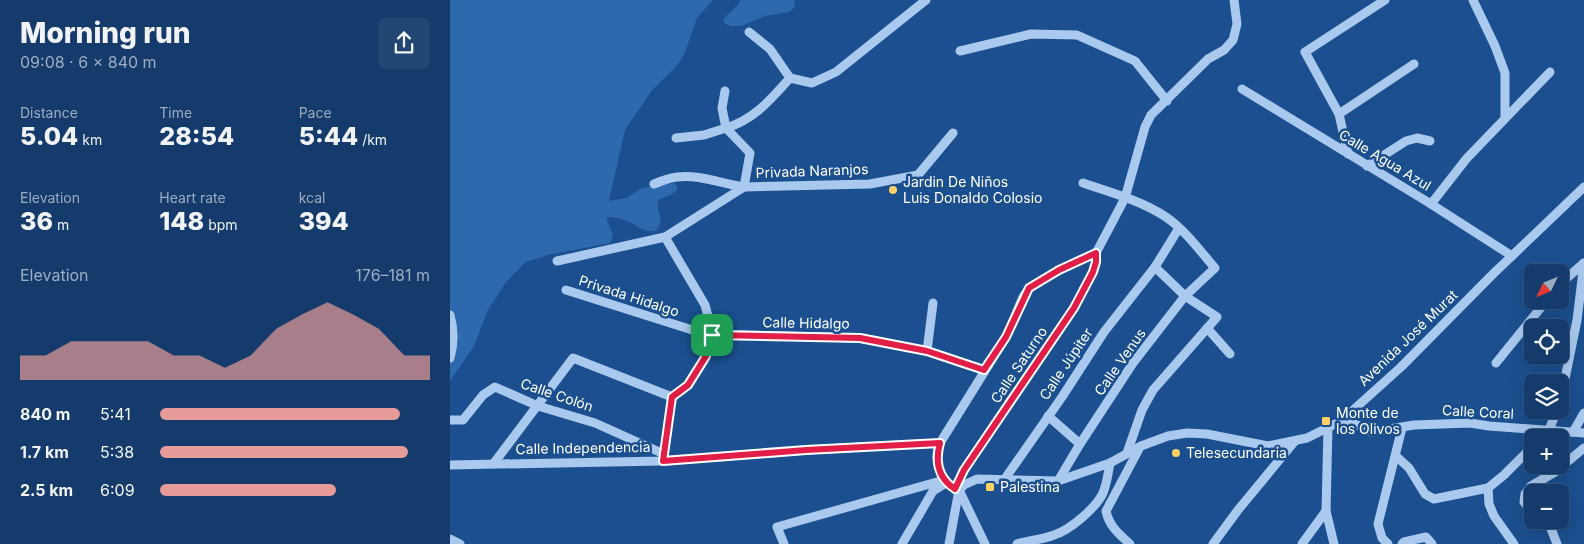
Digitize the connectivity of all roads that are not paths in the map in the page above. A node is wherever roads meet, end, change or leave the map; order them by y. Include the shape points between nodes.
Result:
1 (926, 0) edge
2 (1234, 0) edge
3 (1385, 0) edge
4 (1474, 0) edge
5 (749, 32) dead end
6 (960, 51) dead end
7 (1414, 64) dead end
8 (1550, 72) dead end
9 (790, 78) junction
10 (1242, 89) dead end
11 (725, 91) dead end
12 (1166, 100) junction
13 (1339, 114) junction
14 (1505, 117) junction
15 (726, 128) junction
16 (952, 133) dead end
17 (676, 138) dead end
18 (1430, 141) dead end
19 (1348, 154) junction
20 (1367, 166) junction
21 (1083, 183) dead end
22 (654, 184) dead end
23 (744, 187) junction
24 (1584, 187) edge
25 (1126, 198) junction
26 (1431, 204) junction
27 (1179, 228) junction
28 (665, 237) junction
29 (1096, 253) junction
30 (1512, 256) junction
31 (557, 261) dead end
32 (1584, 263) edge
33 (1155, 267) junction
34 (1569, 276) edge
35 (566, 290) dead end
36 (1185, 296) junction
37 (933, 303) dead end
38 (1540, 309) edge
39 (450, 315) edge
40 (1207, 328) junction
41 (712, 335) junction
42 (927, 351) junction
43 (1230, 354) dead end
44 (450, 358) edge
45 (1496, 363) dead end
46 (984, 370) junction
47 (1566, 374) edge
48 (672, 397) junction
49 (538, 406) junction
50 (1584, 413) edge
51 (1048, 416) junction
52 (1344, 418) junction
53 (450, 420) edge
54 (1328, 428) junction
55 (1402, 428) junction
56 (1534, 429) edge
57 (1569, 432) edge
58 (1573, 432) junction
59 (1584, 433) edge
60 (1295, 441) junction
61 (940, 443) junction
62 (1080, 444) junction
63 (1141, 446) junction
64 (1584, 448) edge
65 (1127, 454) junction
66 (1524, 455) edge
67 (1396, 456) junction
68 (664, 458) junction
69 (494, 463) junction
70 (1110, 463) junction
71 (450, 465) edge
72 (1004, 480) junction
73 (1058, 481) junction
74 (945, 482) junction
75 (1534, 484) edge
76 (1488, 488) junction
77 (957, 489) junction
78 (1326, 510) junction
79 (1551, 529) edge
80 (450, 539) edge
81 (1036, 541) edge
82 (460, 544) edge
83 (784, 544) edge
84 (902, 544) edge
85 (949, 544) edge
86 (985, 544) edge
87 (1017, 544) edge
88 (1130, 544) edge
89 (1213, 544) edge
90 (1302, 544) edge
91 (1334, 544) edge
92 (1388, 544) edge
93 (1402, 544) edge
94 (1432, 544) edge
95 (1514, 544) edge
96 (1557, 544) edge

1 - 9 street via 836,72 812,83
2 - 12 street via 1237,24 1233,40 1224,50 1208,59
3 - 13 street via 1305,52
4 - 14 street via 1505,73
5 - 9 street via 770,50
6 - 12 street via 1031,34 1078,35 1135,61
7 - 13 street
8 - 14 street
9 - 15 street via 761,110
10 - 19 street, Calle Agua Azul
11 - 15 street via 722,108
12 - 25 street via 1151,115 1145,127
13 - 19 street
14 - 26 street
15 - 17 street via 704,135
15 - 23 street via 750,153
16 - 23 street, Privada Naranjos via 918,175 870,184
18 - 20 street via 1417,138 1406,141
19 - 20 street, Calle Agua Azul
20 - 26 street, Calle Agua Azul
21 - 25 street
22 - 23 street, Privada Naranjos via 678,177 703,178
23 - 28 street
24 - 30 street, Avenida José Murat
25 - 27 street via 1166,217
25 - 29 street
26 - 30 street, Calle Agua Azul
27 - 33 street, Calle Júpiter
27 - 36 street, Calle Venus via 1215,268
28 - 31 street
28 - 41 street via 705,305
29 - 46 street via 1029,288 1006,337
29 - 77 street, Calle Saturno via 1093,272 1074,308 964,470
30 - 52 street, Avenida José Murat via 1401,367
32 - 34 street
32 - 47 street
33 - 36 street
33 - 51 street, Calle Júpiter via 1104,332
35 - 41 street, Privada Hidalgo
36 - 40 street via 1217,317
36 - 62 street, Calle Venus via 1134,363
37 - 42 street
38 - 45 street
39 - 44 street via 453,346
40 - 43 street
40 - 65 street via 1153,390 1142,410
41 - 42 street, Calle Hidalgo via 860,338
41 - 48 street via 706,356 688,385
42 - 46 street, Calle Hidalgo
46 - 61 street
48 - 49 street via 573,358
48 - 68 street
49 - 53 street, Calle Colón via 495,387 483,395 463,420
49 - 68 street, Calle Colón via 595,423
49 - 69 street
50 - 58 street
51 - 62 street
51 - 72 street, Calle Júpiter
52 - 54 street, Avenida José Murat
52 - 55 street, Calle Coral via 1372,432
54 - 60 street, Avenida José Murat
54 - 78 street
55 - 56 street, Calle Coral via 1470,423
55 - 67 street
57 - 58 street, Calle Coral
58 - 59 street, Calle Coral
60 - 63 street, Avenida José Murat via 1268,446 1186,433
60 - 89 street
61 - 68 street, Calle Independencia
61 - 74 street via 936,456
62 - 73 street, Calle Venus
63 - 65 street, Avenida José Murat
63 - 88 street via 1106,511 1108,521
64 - 75 street
65 - 70 street, Avenida José Murat
66 - 76 street
67 - 76 street via 1409,468 1425,494 1434,498
67 - 92 street via 1378,524 1382,538
68 - 69 street, Calle Independencia
69 - 71 street, Calle Independencia
70 - 73 street, Avenida José Murat
70 - 81 street via 1102,495 1087,512 1070,528
72 - 73 street, Avenida José Murat
72 - 77 street, Avenida José Murat via 977,479
74 - 77 street
74 - 83 street via 777,527
74 - 84 street via 933,491
76 - 95 street via 1489,504
77 - 85 street
77 - 86 street
78 - 90 street
78 - 91 street
79 - 96 street
80 - 82 street
81 - 87 street
93 - 94 street via 1426,537

